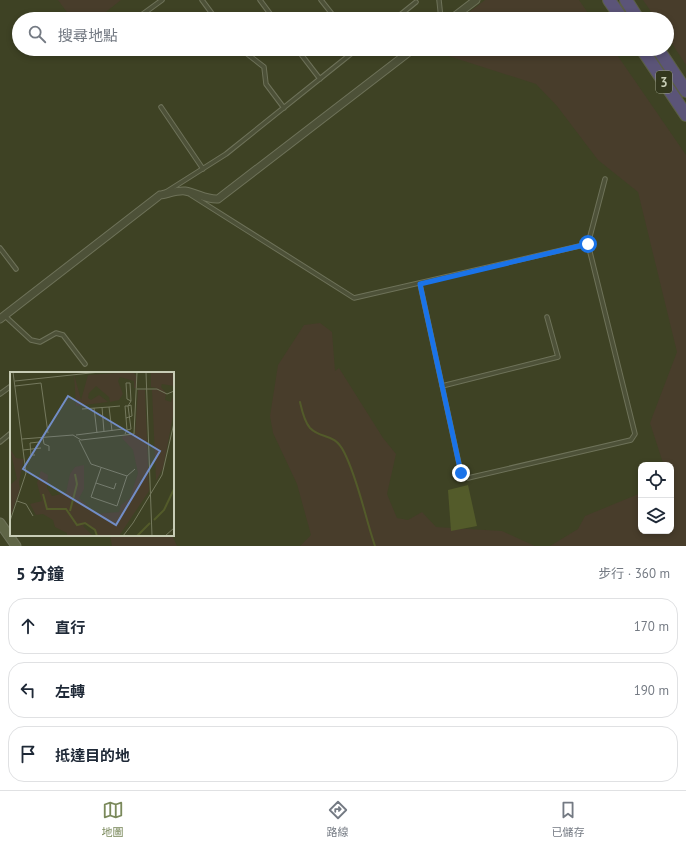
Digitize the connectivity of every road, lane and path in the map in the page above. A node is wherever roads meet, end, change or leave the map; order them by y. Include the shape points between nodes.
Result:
1 (162, 0) edge
2 (202, 0) edge
3 (260, 0) edge
4 (321, 0) edge
5 (440, 0) edge
6 (476, 0) edge
7 (609, 0) edge
8 (626, 0) edge
9 (416, 2) dead end
10 (146, 12) edge
11 (211, 12) edge
12 (269, 12) edge
13 (330, 12) edge
14 (404, 12) edge
15 (441, 12) edge
16 (460, 12) edge
17 (617, 12) edge
18 (634, 12) edge
19 (249, 56) edge
20 (302, 56) edge
21 (348, 56) edge
22 (404, 56) edge
23 (647, 56) edge
24 (663, 56) edge
25 (320, 79) junction
26 (686, 91) edge
27 (161, 107) dead end
28 (284, 108) junction
29 (686, 115) edge
30 (203, 168) junction
31 (605, 179) dead end
32 (183, 190) junction
33 (160, 195) junction
34 (588, 244) junction
35 (0, 248) edge
36 (16, 269) dead end
37 (420, 284) junction
38 (3, 317) edge
39 (547, 317) dead end
40 (85, 364) dead end
41 (442, 386) junction
42 (10, 387) edge
43 (0, 394) edge
44 (10, 434) edge
45 (0, 442) edge
46 (0, 523) edge
47 (16, 546) edge

1 - 10 lane
2 - 11 lane
3 - 12 lane
4 - 13 lane
5 - 15 lane
6 - 16 street
7 - 17 highway
8 - 18 highway
9 - 14 lane
19 - 28 lane via 264,68 266,84
20 - 25 lane
21 - 25 lane
22 - 32 street via 218,199 211,200
23 - 29 highway, 3
24 - 26 highway, 3
25 - 28 lane
27 - 30 lane
28 - 30 lane via 226,154
30 - 33 lane
31 - 34 lane
32 - 33 street
32 - 37 lane via 354,298
33 - 38 street
34 - 37 lane
34 - 41 lane via 635,434 631,440 468,478 461,473
35 - 36 lane
37 - 41 lane
38 - 40 lane via 31,340 40,342 56,333 63,336
39 - 41 lane via 558,357
42 - 43 lane
44 - 45 lane
46 - 47 street

